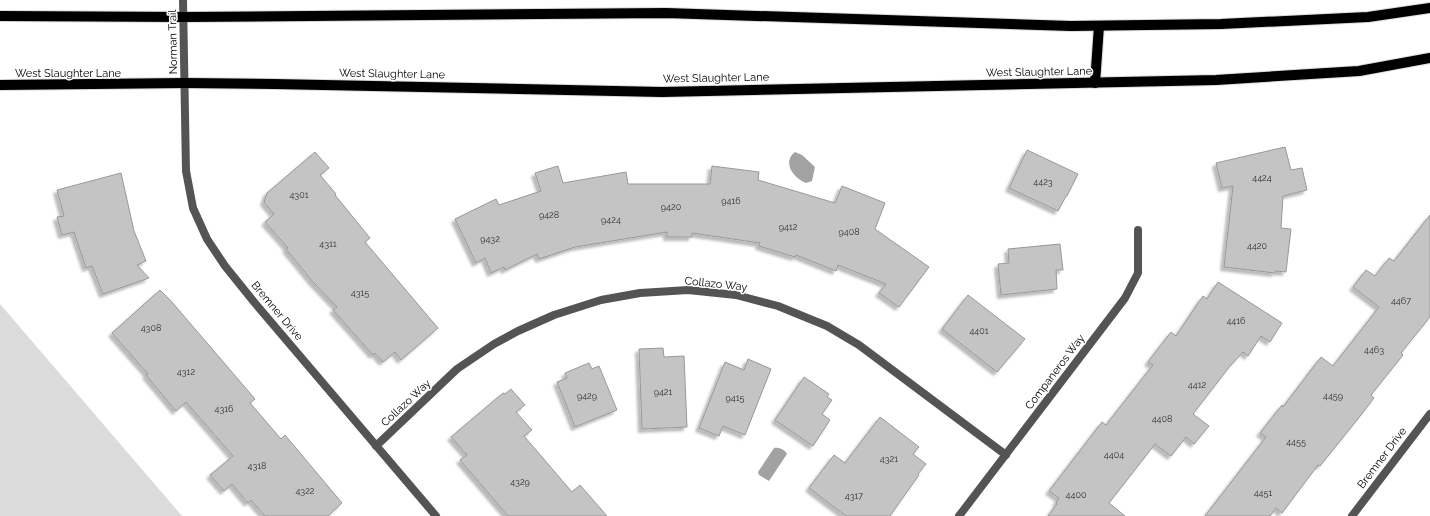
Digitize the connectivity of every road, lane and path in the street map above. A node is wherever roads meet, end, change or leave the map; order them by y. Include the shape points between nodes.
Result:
1 (183, 0) edge
2 (1430, 8) edge
3 (0, 16) edge
4 (184, 17) junction
5 (1099, 26) junction
6 (1430, 58) edge
7 (184, 83) junction
8 (1096, 83) junction
9 (0, 85) edge
10 (1138, 230) dead end
11 (1430, 414) edge
12 (376, 446) junction
13 (1006, 455) junction
14 (436, 516) edge
15 (959, 516) edge
16 (1352, 516) edge

1 - 4 street, Norman Trail
2 - 5 main road via 1368,17 1221,24
3 - 4 main road
4 - 5 main road via 666,12
4 - 7 street, Norman Trail
5 - 8 main road
6 - 8 main road, West Slaughter Lane via 1359,71 1216,80
7 - 8 main road, West Slaughter Lane via 662,92
7 - 9 main road, West Slaughter Lane
7 - 12 street, Bremner Drive via 186,171 193,208 207,239 250,296
10 - 13 street, Companeros Way via 1138,273 1125,298
11 - 16 street, Bremner Drive
12 - 13 street, Collazo Way via 457,370 518,331 554,315 601,300 640,293 688,290 736,295 778,306 827,326 859,345
12 - 14 street, Bremner Drive
13 - 15 street, Companeros Way

